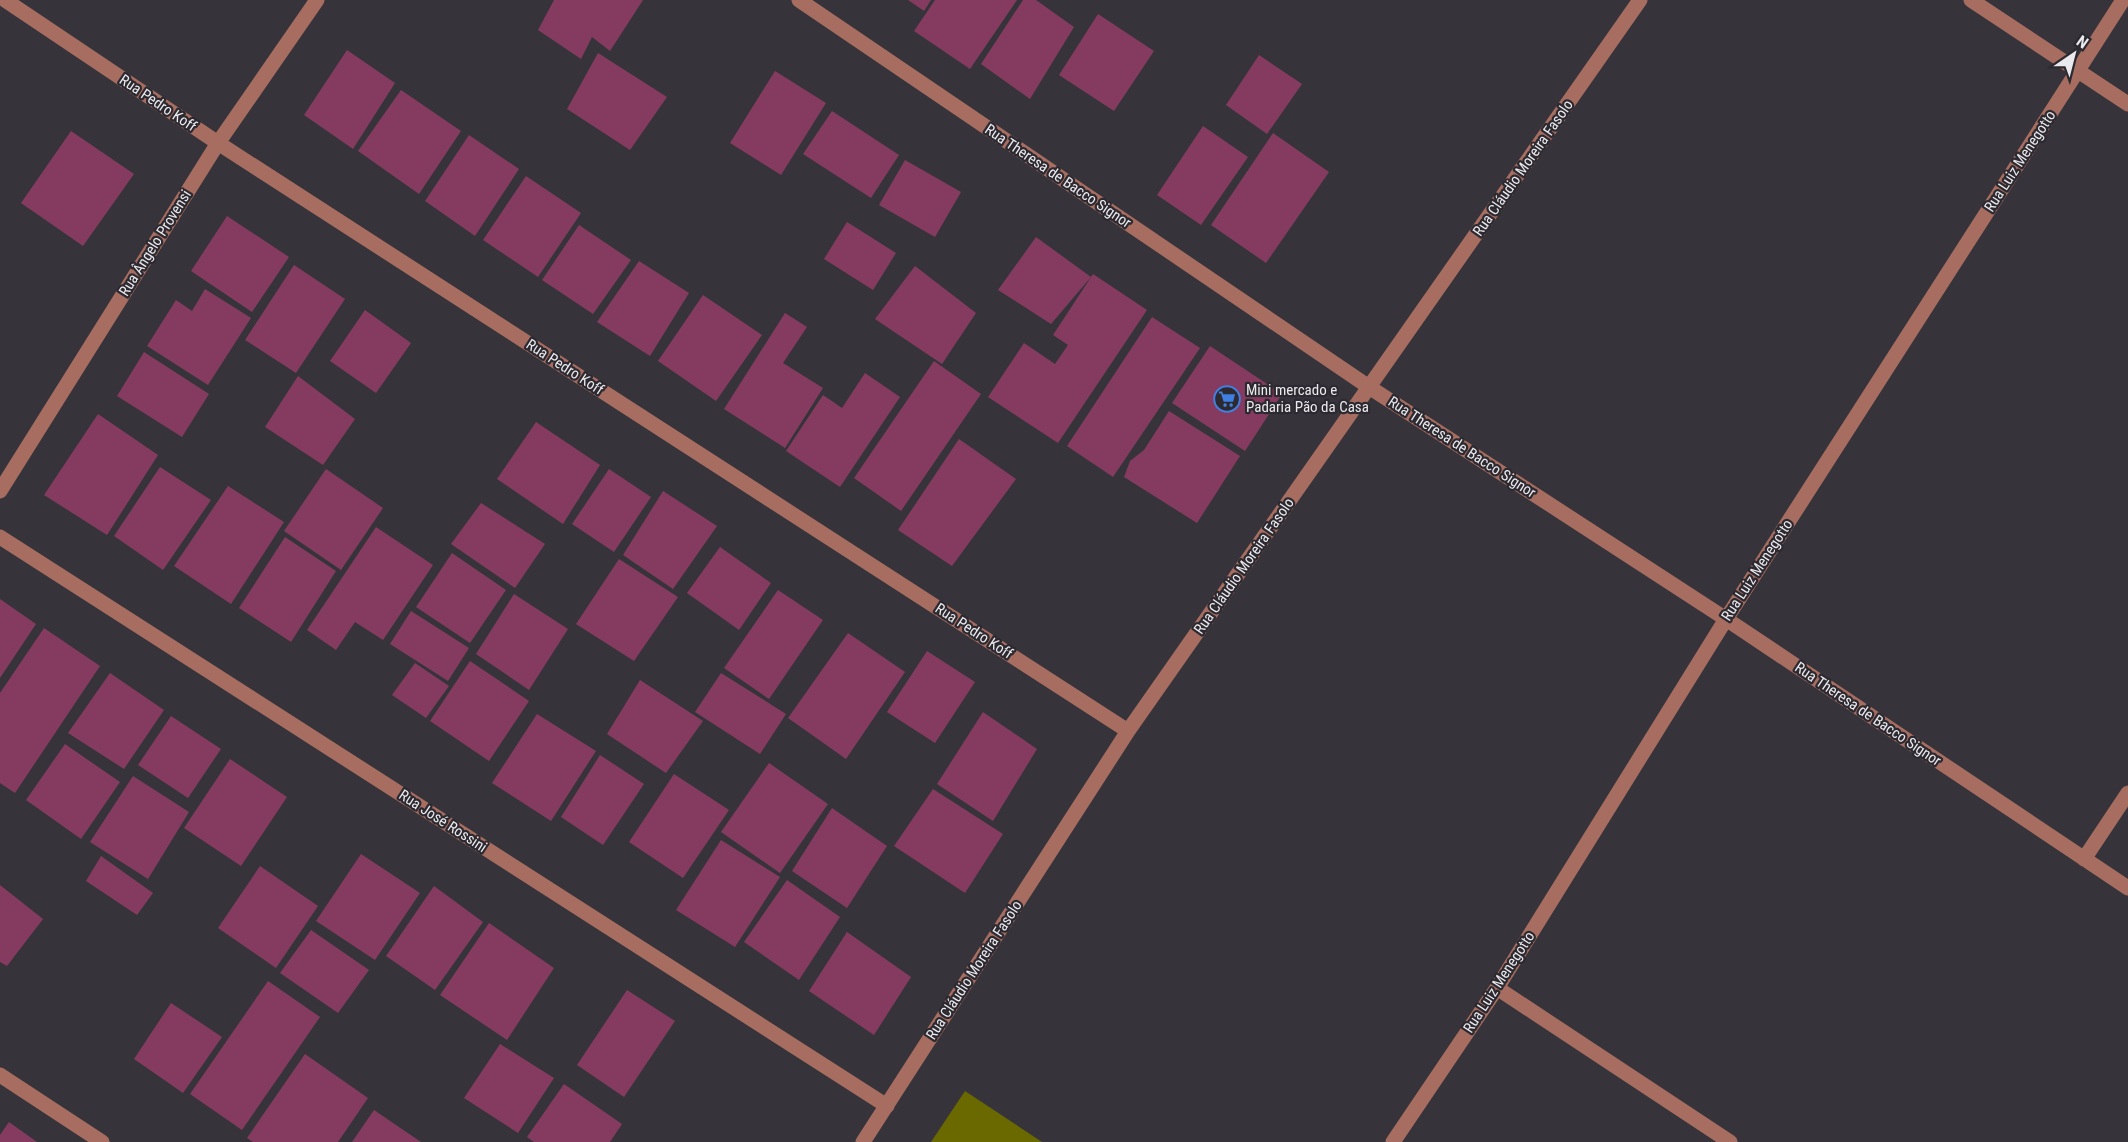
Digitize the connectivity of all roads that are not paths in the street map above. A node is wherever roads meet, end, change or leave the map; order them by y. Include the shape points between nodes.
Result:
1 (5, 0) edge
2 (317, 0) edge
3 (799, 0) edge
4 (1640, 0) edge
5 (1971, 0) edge
6 (2123, 0) edge
7 (2078, 71) junction
8 (2128, 104) edge
9 (218, 143) junction
10 (1369, 387) junction
11 (0, 491) edge
12 (0, 537) edge
13 (1726, 619) junction
14 (1128, 731) junction
15 (2128, 793) edge
16 (2084, 859) junction
17 (2128, 888) edge
18 (1497, 988) junction
19 (0, 1075) edge
20 (887, 1106) junction
21 (102, 1142) edge
22 (863, 1142) edge
23 (1393, 1142) edge
24 (1730, 1142) edge

1 - 9 street, Rua Pedro Koff
2 - 9 street, Rua Ângelo Provensi
3 - 10 street, Rua Theresa de Bacco Signor
4 - 10 street, Rua Cláudio Moreira Fasolo
5 - 7 street
6 - 7 street, Rua Luiz Menegotto
7 - 8 street
7 - 13 street, Rua Luiz Menegotto
9 - 11 street, Rua Ângelo Provensi
9 - 14 street, Rua Pedro Koff
10 - 13 street, Rua Theresa de Bacco Signor
10 - 14 street, Rua Cláudio Moreira Fasolo
12 - 20 street, Rua José Rossini
13 - 16 street, Rua Theresa de Bacco Signor
13 - 18 street, Rua Luiz Menegotto
14 - 20 street, Rua Cláudio Moreira Fasolo
15 - 16 street
16 - 17 street, Rua Theresa de Bacco Signor
18 - 23 street, Rua Luiz Menegotto
18 - 24 street
19 - 21 street
20 - 22 street, Rua Cláudio Moreira Fasolo

